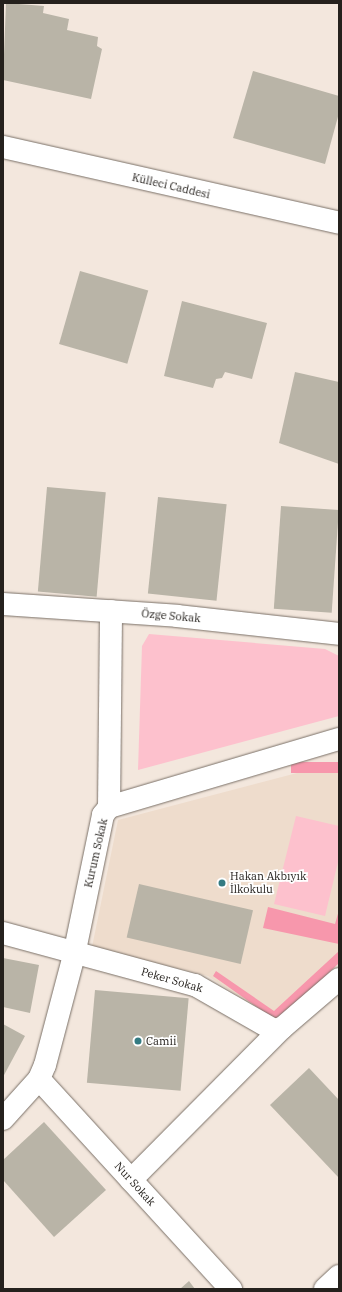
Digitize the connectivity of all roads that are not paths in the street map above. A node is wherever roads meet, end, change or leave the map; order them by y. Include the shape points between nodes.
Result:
1 (3, 147) edge
2 (339, 223) edge
3 (3, 604) edge
4 (112, 611) junction
5 (339, 634) edge
6 (339, 739) edge
7 (109, 807) junction
8 (3, 933) edge
9 (74, 955) junction
10 (339, 979) edge
11 (282, 1028) junction
12 (39, 1079) junction
13 (3, 1119) edge
14 (131, 1180) junction
15 (339, 1276) edge
16 (231, 1289) edge
17 (325, 1289) edge

1 - 2 street, Külleci Caddesi
3 - 4 street, Özge Sokak
4 - 5 street, Özge Sokak
4 - 7 street
6 - 7 street, Kurum Sokak
7 - 9 street, Kurum Sokak via 103,815
8 - 9 street, Peker Sokak
9 - 11 street, Peker Sokak via 195,985 268,1029
9 - 12 street, Kurum Sokak
10 - 11 street
11 - 14 street
12 - 13 street, Kurum Sokak
12 - 14 street, Nur Sokak
14 - 16 street, Nur Sokak
15 - 17 street

